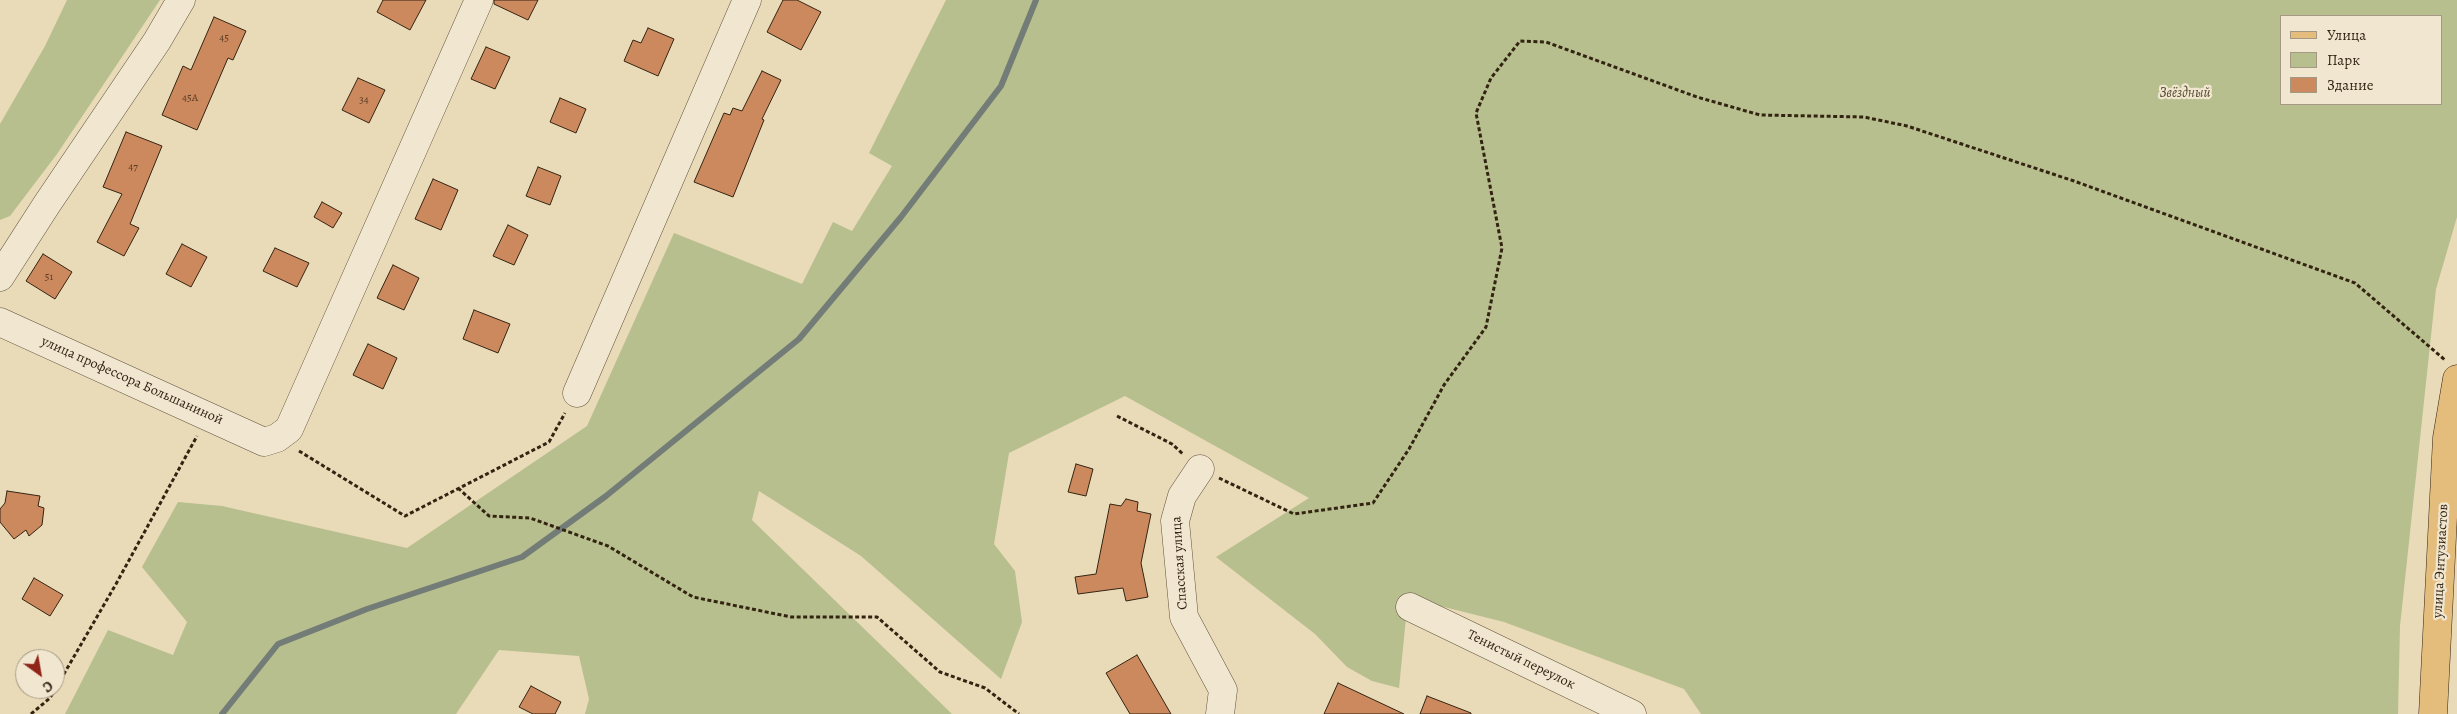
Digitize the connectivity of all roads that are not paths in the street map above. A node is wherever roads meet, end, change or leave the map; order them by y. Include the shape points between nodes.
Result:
1 (182, 0) edge
2 (479, 0) edge
3 (747, 0) edge
4 (0, 277) edge
5 (0, 322) edge
6 (2453, 371) edge
7 (577, 393) road end
8 (1200, 469) road end
9 (1410, 607) dead end
10 (1220, 714) edge
11 (1632, 714) edge
12 (2433, 714) edge

1 - 4 street
2 - 5 street, улица профессора Большаниной via 289,429 271,440 208,416
3 - 7 street
6 - 12 main road, улица Энтузиастов
8 - 10 street, Спасская улица via 1182,496 1175,521 1184,616 1223,690
9 - 11 street, Тенистый переулок

